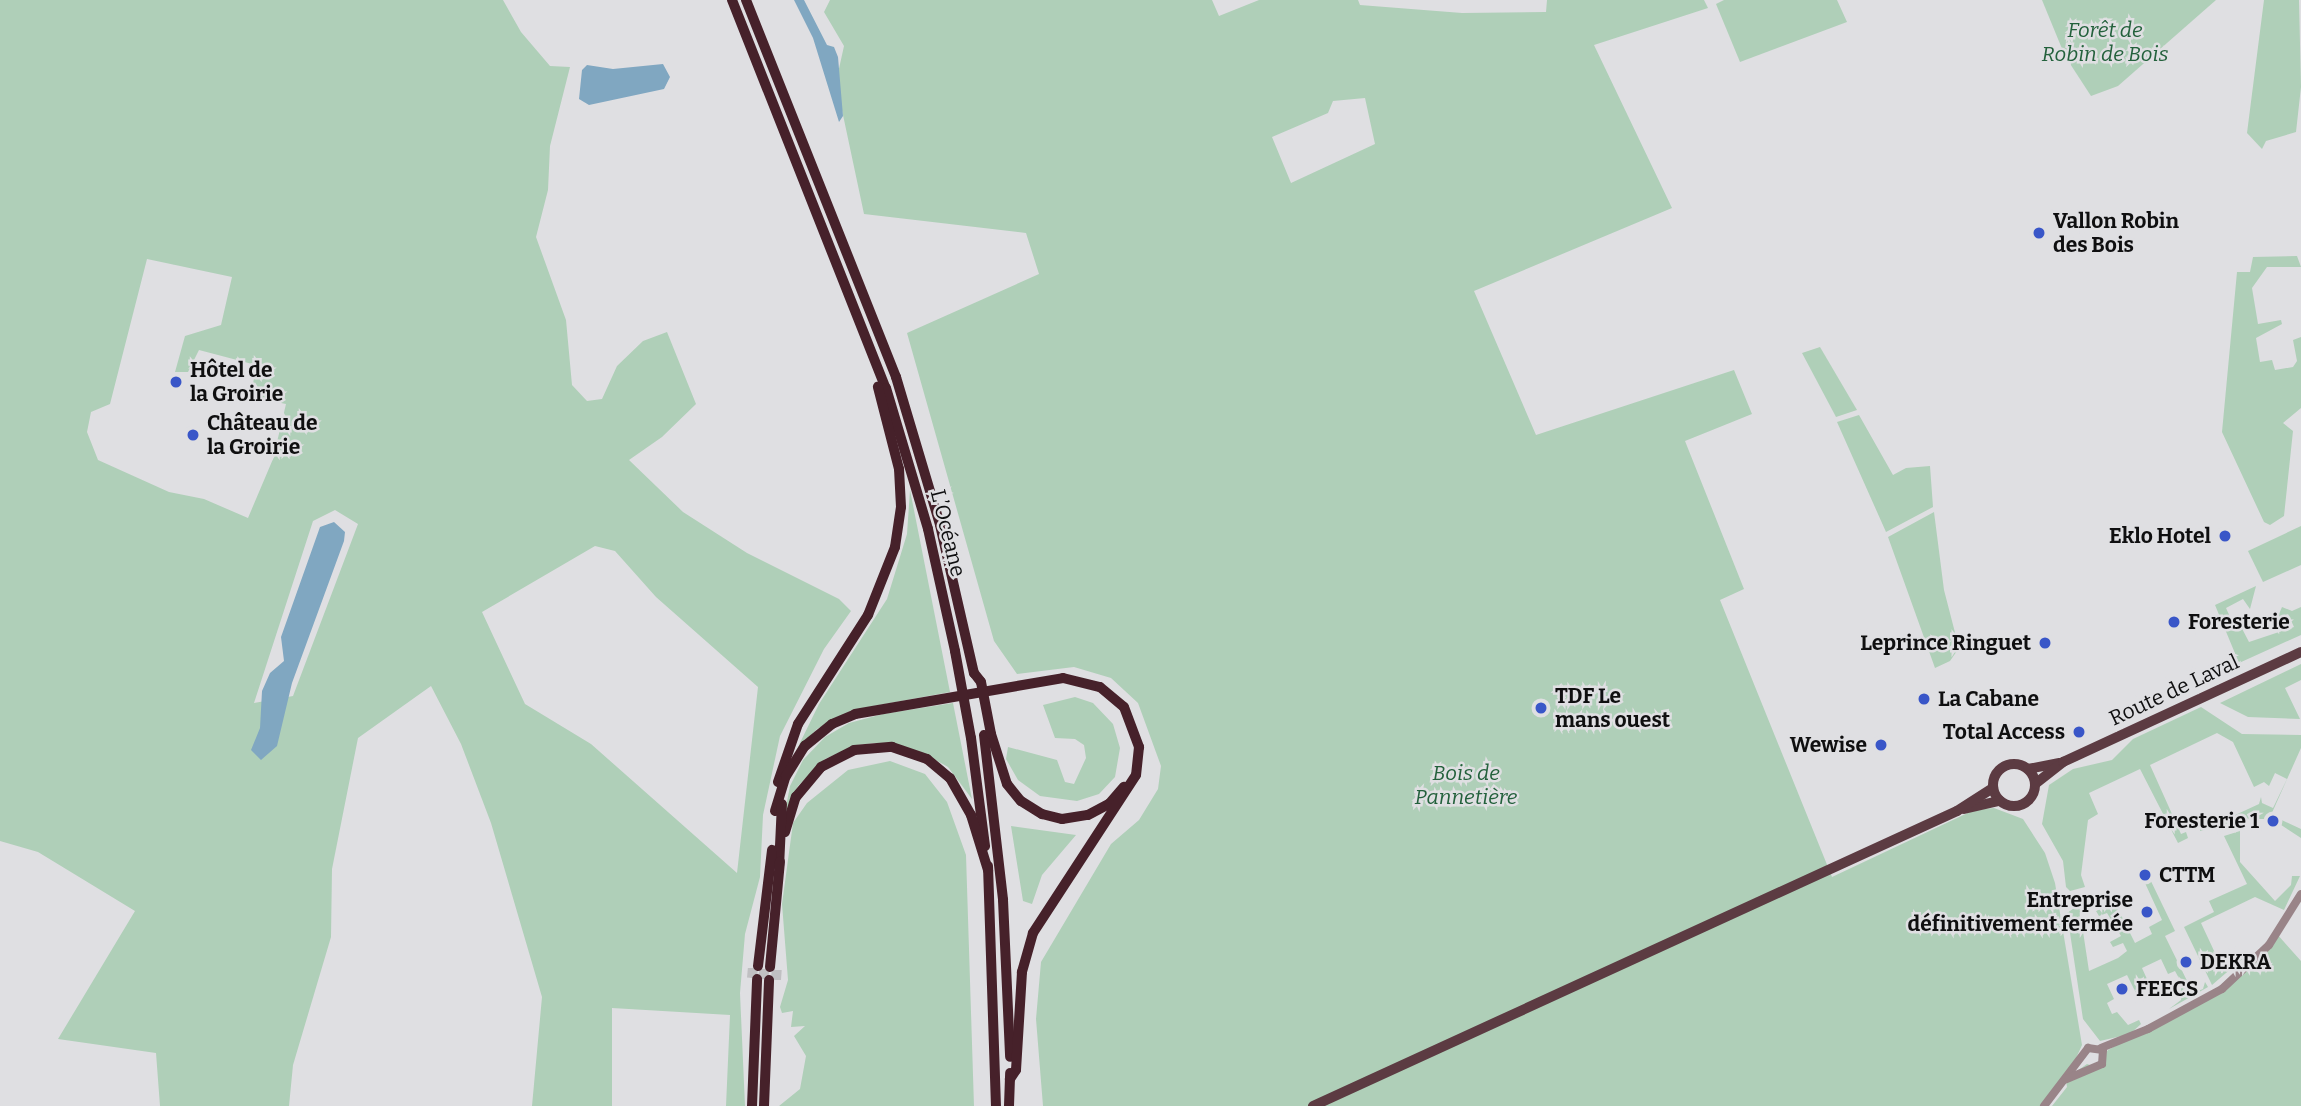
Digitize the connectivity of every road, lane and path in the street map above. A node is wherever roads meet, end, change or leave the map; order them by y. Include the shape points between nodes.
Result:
1 (732, 0) edge
2 (746, 0) edge
3 (869, 340) junction
4 (2301, 652) edge
5 (987, 735) junction
6 (2063, 762) junction
7 (2028, 769) junction
8 (2035, 784) junction
9 (1993, 788) junction
10 (2000, 801) junction
11 (775, 811) junction
12 (1957, 811) junction
13 (779, 867) junction
14 (988, 870) junction
15 (2301, 894) edge
16 (771, 902) junction
17 (755, 1028) junction
18 (768, 1028) junction
19 (2127, 1039) junction
20 (2101, 1048) junction
21 (2084, 1054) junction
22 (2105, 1059) junction
23 (2093, 1067) junction
24 (1010, 1079) junction
25 (2066, 1079) junction
26 (752, 1106) edge
27 (764, 1106) edge
28 (996, 1106) edge
29 (1009, 1106) edge
30 (1313, 1106) edge
31 (2044, 1106) edge

1 - 3 highway, L’Océane
2 - 5 highway, L’Océane via 896,377 940,525
3 - 11 highway via 867,354 899,469 898,534 872,607 792,736
3 - 14 highway, L’Océane, bridge via 918,494 955,651
4 - 6 main road, Route de Laval
5 - 13 highway via 1011,790 1027,806 1051,817 1071,819 1103,809 1125,786 1134,760 1133,736 1122,712 1103,694 1079,685 1041,684 862,717 819,739 794,770 783,800
5 - 24 highway, L’Océane via 1004,919
6 - 7 main road, Route de Laval
6 - 8 main road, Route de Laval
7 - 8 main road
7 - 9 main road via 2006,765 1997,772
8 - 10 main road via 2033,795 2022,804
9 - 10 main road
9 - 12 main road
10 - 12 main road
11 - 16 highway
11 - 24 highway via 786,776 805,746 832,724 855,714 1063,678 1100,687 1124,707 1139,747 1136,775 1033,933 1022,972 1016,1070
12 - 30 main road
13 - 14 highway via 788,818 807,780 836,757 883,747 927,759 950,778 967,804
13 - 16 highway
14 - 28 highway, L’Océane
15 - 19 street via 2281,929 2242,972 2209,996
16 - 16 highway via 765,966
17 - 18 highway
17 - 18 highway via 763,979
17 - 26 highway
18 - 27 highway
19 - 20 street
19 - 22 street
20 - 21 street via 2092,1046
20 - 22 street
21 - 23 street
21 - 25 street
22 - 23 street
23 - 25 street
24 - 29 highway, L’Océane
25 - 31 street

